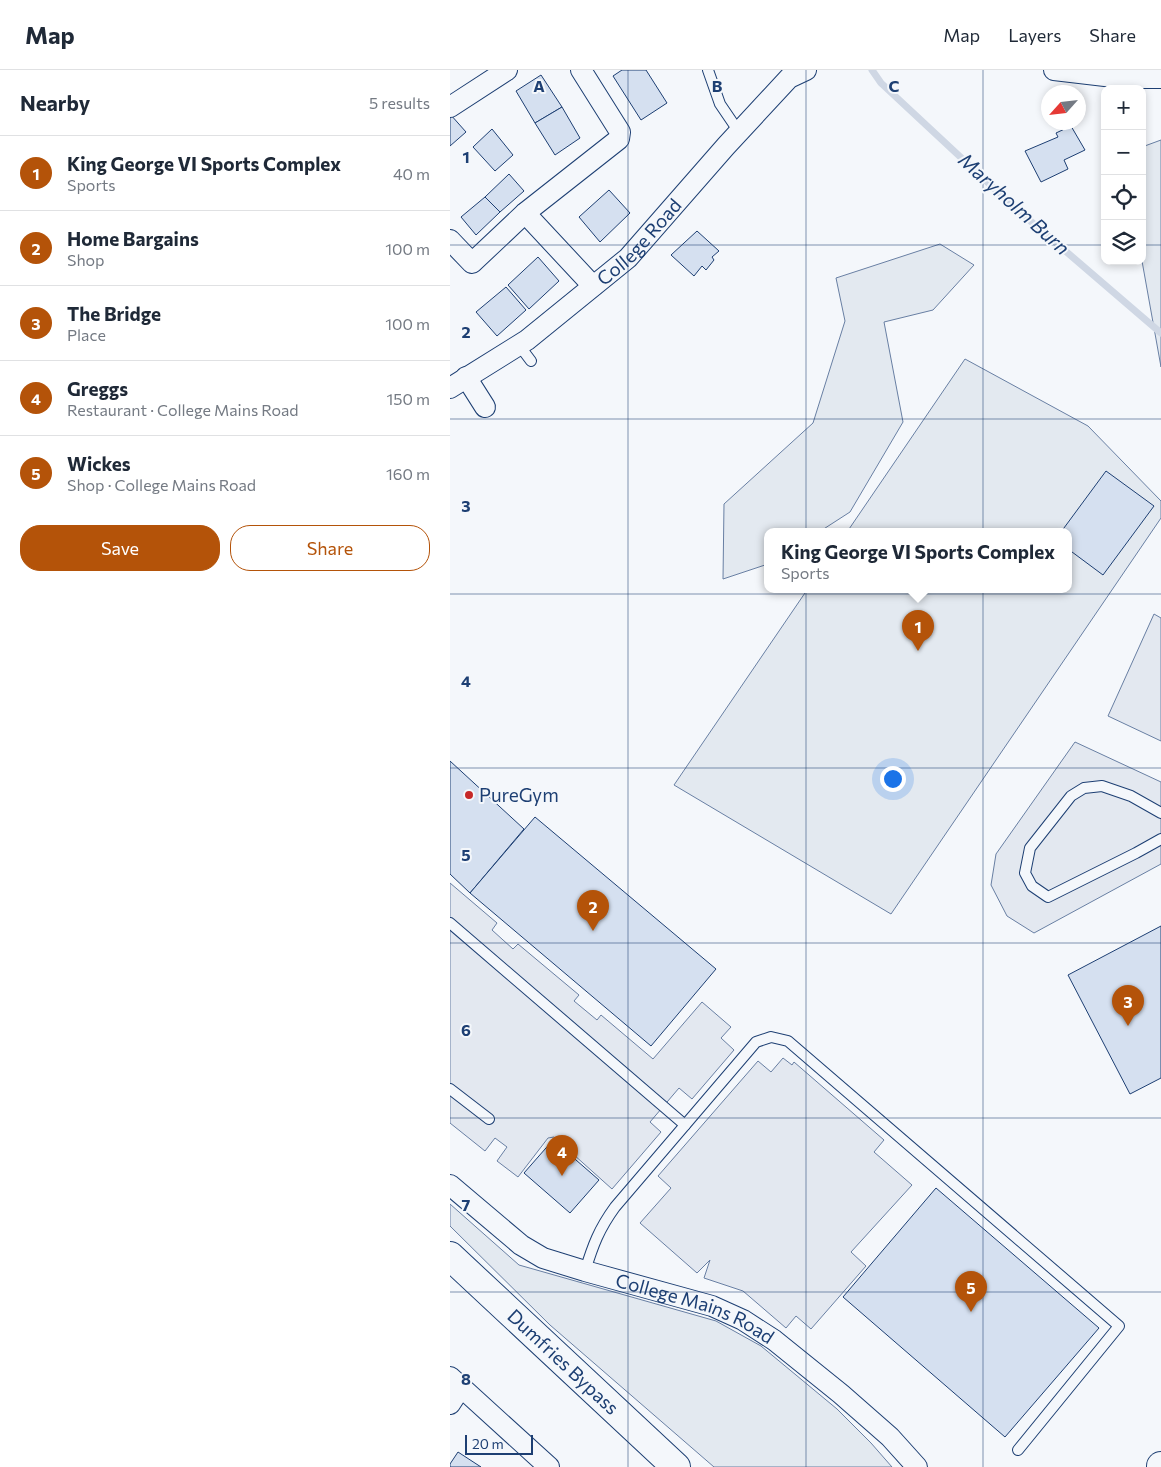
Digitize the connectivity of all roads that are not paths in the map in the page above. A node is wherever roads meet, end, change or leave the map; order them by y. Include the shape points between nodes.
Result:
1 (507, 70) edge
2 (581, 70) edge
3 (708, 70) edge
4 (1054, 70) edge
5 (798, 74) edge
6 (1161, 78) edge
7 (450, 107) edge
8 (739, 132) junction
9 (525, 214) junction
10 (450, 240) edge
11 (593, 286) junction
12 (520, 345) junction
13 (531, 361) dead end
14 (458, 383) edge
15 (485, 407) dead end
16 (1161, 813) edge
17 (1161, 839) edge
18 (450, 923) edge
19 (450, 1089) edge
20 (489, 1119) dead end
21 (685, 1125) junction
22 (450, 1184) edge
23 (450, 1256) edge
24 (585, 1271) junction
25 (456, 1382) edge
26 (450, 1404) edge
27 (1018, 1450) dead end
28 (549, 1467) edge
29 (676, 1467) edge
30 (917, 1467) edge

1 - 7 street
2 - 9 street via 620,132 619,139
3 - 8 lane via 720,104
4 - 6 street via 1122,78
5 - 8 street, College Road
8 - 11 street, College Road via 628,258
9 - 10 street via 472,263
9 - 11 street
11 - 12 street, College Road
12 - 13 lane
12 - 14 street, College Road
14 - 15 street
16 - 17 lane via 1131,796 1102,786 1084,788 1070,796 1030,848 1025,873 1032,886 1048,897
18 - 21 lane
19 - 20 lane
21 - 24 lane via 602,1225
21 - 27 lane via 756,1042 771,1037 788,1041 1119,1326
22 - 24 street, College Mains Road via 521,1245 543,1258
23 - 29 highway, Dumfries Bypass
24 - 30 street, College Mains Road via 712,1306 743,1320 774,1340 842,1394 890,1437
25 - 26 street
25 - 28 street

